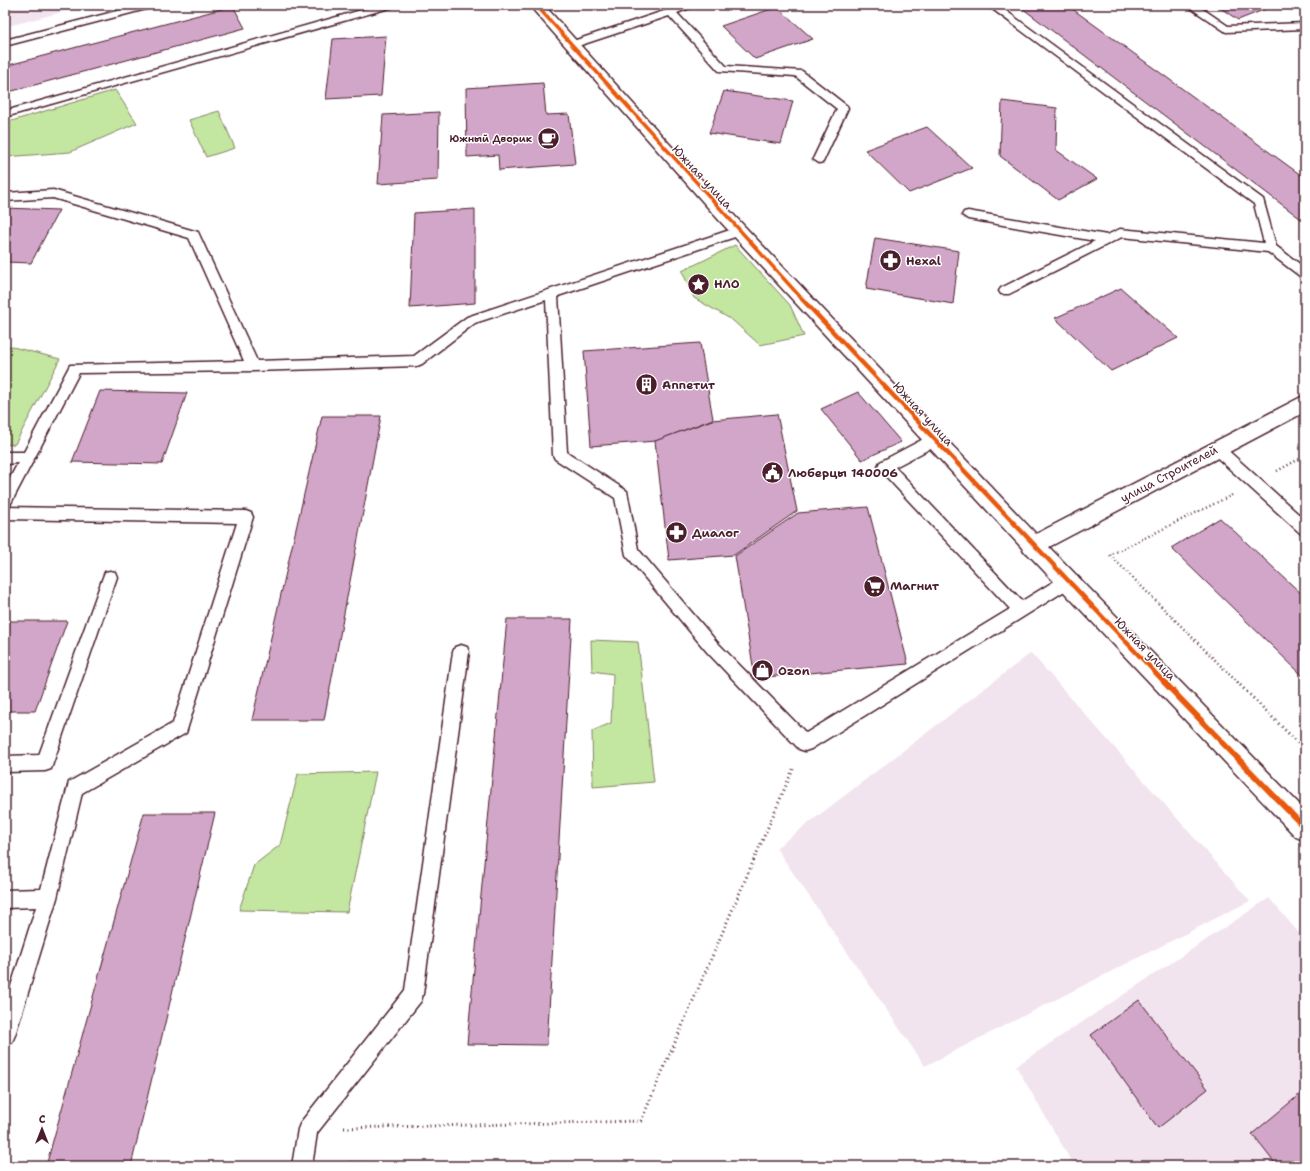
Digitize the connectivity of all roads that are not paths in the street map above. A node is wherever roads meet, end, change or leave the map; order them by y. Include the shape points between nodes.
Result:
1 (151, 5) edge
2 (390, 5) edge
3 (536, 5) edge
4 (661, 5) edge
5 (692, 5) edge
6 (992, 5) edge
7 (1191, 5) edge
8 (671, 12) junction
9 (651, 18) junction
10 (1305, 26) edge
11 (5, 43) edge
12 (571, 45) junction
13 (5, 114) edge
14 (819, 159) dead end
15 (5, 197) edge
16 (968, 215) dead end
17 (740, 231) junction
18 (1108, 239) junction
19 (1271, 248) junction
20 (1305, 274) edge
21 (1005, 292) dead end
22 (552, 294) junction
23 (253, 366) junction
24 (1305, 403) edge
25 (934, 440) junction
26 (1217, 449) junction
27 (28, 457) junction
28 (5, 458) edge
29 (5, 501) edge
30 (5, 513) edge
31 (1305, 529) edge
32 (1032, 546) junction
33 (110, 577) dead end
34 (1066, 582) junction
35 (1021, 610) junction
36 (461, 652) dead end
37 (5, 764) edge
38 (1305, 828) edge
39 (5, 898) edge
40 (48, 898) junction
41 (5, 1035) edge
42 (302, 1166) edge

1 - 11 lane
2 - 13 lane
3 - 12 street, Южная улица
4 - 9 lane
5 - 8 lane
6 - 19 lane via 1259,202
7 - 10 lane via 1226,29
8 - 9 lane
8 - 14 lane via 723,69 798,73 843,108
9 - 12 lane
12 - 17 street, Южная улица via 640,125
15 - 23 lane via 53,194 194,235
16 - 18 lane
17 - 22 lane
17 - 25 street, Южная улица
18 - 19 lane via 1120,233
18 - 21 lane
19 - 20 lane
22 - 23 lane via 471,320 417,361
22 - 35 lane via 560,454 622,495 631,551 712,647 805,743
23 - 27 lane via 75,368
24 - 26 street, улица Строителей
25 - 32 street, Южная улица
25 - 35 lane via 884,466
26 - 31 lane
26 - 32 street, улица Строителей
27 - 28 lane
27 - 29 lane
30 - 40 lane via 246,517 180,728 75,788
32 - 34 street, Южная улица
33 - 37 lane via 46,763
34 - 35 lane
34 - 38 street, Южная улица
36 - 42 lane via 414,994 308,1128
39 - 40 lane
40 - 41 lane

